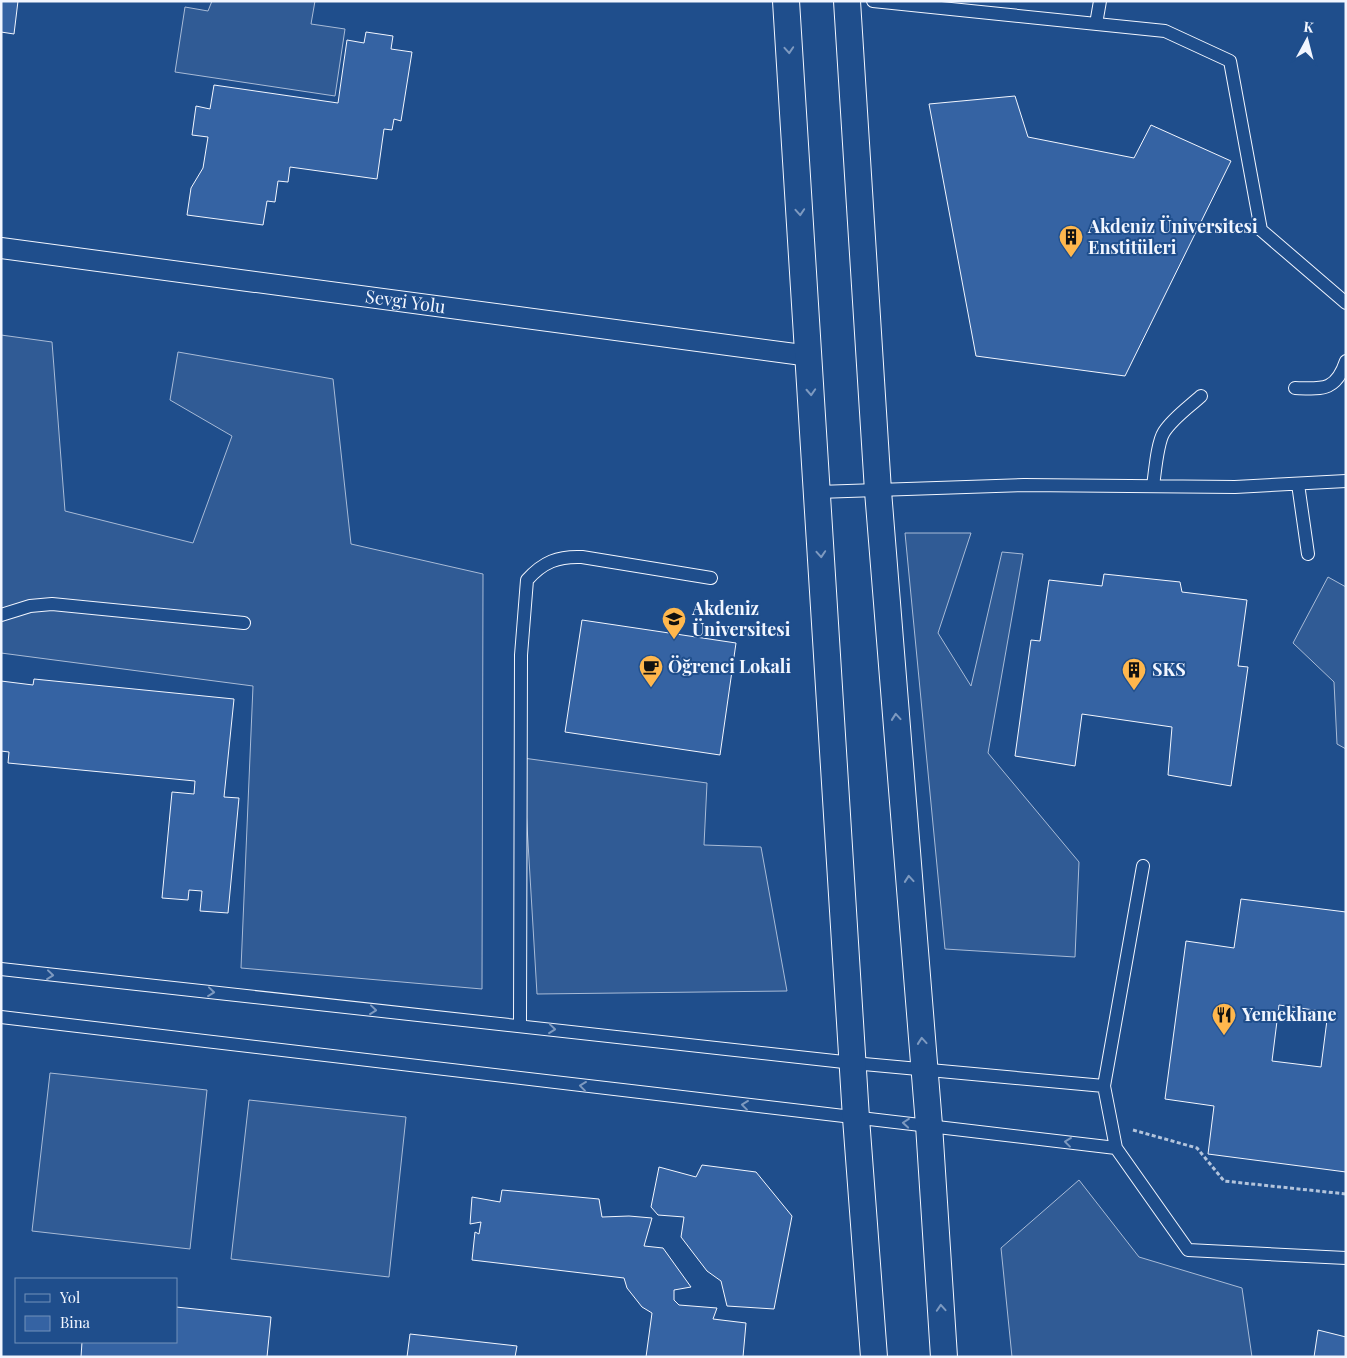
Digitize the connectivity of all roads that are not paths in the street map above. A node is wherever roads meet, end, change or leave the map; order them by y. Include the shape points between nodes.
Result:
1 (786, 1) edge
2 (847, 1) edge
3 (873, 1) edge
4 (1100, 1) edge
5 (1096, 24) junction
6 (1, 248) edge
7 (1346, 303) edge
8 (810, 356) junction
9 (1346, 361) edge
10 (1295, 388) dead end
11 (1201, 396) dead end
12 (1346, 481) edge
13 (1298, 484) junction
14 (1153, 486) junction
15 (878, 491) junction
16 (818, 492) junction
17 (1308, 554) dead end
18 (711, 578) dead end
19 (1, 615) edge
20 (244, 623) dead end
21 (1143, 866) dead end
22 (1, 969) edge
23 (1, 1017) edge
24 (520, 1026) junction
25 (853, 1062) junction
26 (925, 1069) junction
27 (1104, 1086) junction
28 (856, 1118) junction
29 (929, 1125) junction
30 (1116, 1148) junction
31 (1346, 1258) edge
32 (874, 1357) edge
33 (944, 1357) edge

1 -> 8 street
2 - 15 street
3 - 5 lane
4 - 5 lane
5 - 7 lane via 1166,31 1230,61 1261,230
6 - 8 street, Sevgi Yolu
8 -> 16 street
9 - 10 lane via 1335,382 1319,389
11 - 14 lane via 1163,433
12 - 13 lane
13 - 14 lane
13 - 17 lane
14 - 15 lane via 1024,485
15 - 16 lane
26 -> 15 street
16 -> 25 street
18 - 24 lane via 569,556 545,563 527,580 522,655
19 - 20 lane via 30,606 52,604
21 - 27 lane
22 -> 24 lane
28 -> 23 lane
24 -> 25 lane
25 - 26 lane
25 - 28 street
26 - 27 lane
26 - 29 street
27 - 30 lane
29 -> 28 lane
28 - 32 street
30 -> 29 lane
33 -> 29 street
30 - 31 lane via 1188,1250

